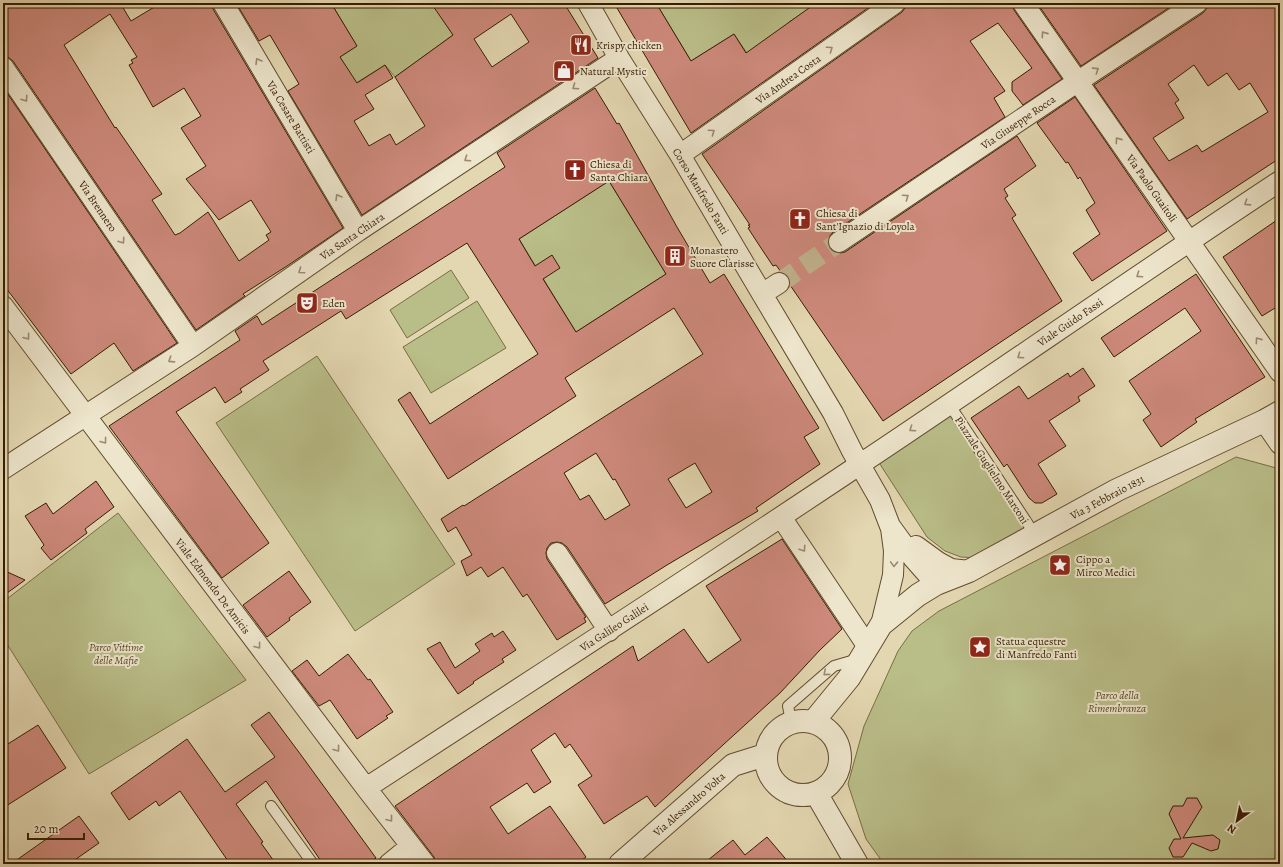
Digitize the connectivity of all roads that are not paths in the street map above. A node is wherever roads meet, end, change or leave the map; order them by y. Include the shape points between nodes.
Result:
1 (223, 3) edge
2 (588, 3) edge
3 (895, 3) edge
4 (1023, 3) edge
5 (1197, 3) edge
6 (619, 58) junction
7 (3, 67) edge
8 (1077, 82) junction
9 (680, 155) junction
10 (1280, 182) edge
11 (358, 231) junction
12 (1189, 241) junction
13 (839, 242) tunnel mouth
14 (778, 283) tunnel mouth
15 (762, 294) junction
16 (3, 306) edge
17 (193, 346) junction
18 (1280, 372) edge
19 (949, 404) junction
20 (85, 415) junction
21 (1272, 417) edge
22 (1280, 444) edge
23 (860, 464) junction
24 (3, 469) edge
25 (880, 500) junction
26 (781, 517) junction
27 (890, 526) junction
28 (1034, 536) junction
29 (916, 546) junction
30 (557, 552) dead end
31 (969, 571) junction
32 (936, 584) junction
33 (881, 625) junction
34 (609, 631) junction
35 (865, 652) junction
36 (849, 678) junction
37 (791, 722) junction
38 (813, 722) junction
39 (832, 734) junction
40 (765, 755) junction
41 (366, 788) junction
42 (816, 793) junction
43 (271, 806) dead end
44 (411, 846) junction
45 (313, 864) edge
46 (389, 864) edge
47 (425, 864) edge
48 (620, 864) edge
49 (857, 864) edge

11 -> 1 street, Via Cesare Battisti
2 - 6 street, Corso Manfredo Fanti
9 -> 3 street, Via Andrea Costa
8 -> 4 street, Via Paolo Guaitoli
8 -> 5 street, Via Giuseppe Rocca
6 - 9 street, Corso Manfredo Fanti
6 -> 11 street, Via Santa Chiara
7 -> 17 street, Via Brennero
12 -> 8 street, Via Paolo Guaitoli
13 -> 8 street, Via Giuseppe Rocca
9 - 15 street, Corso Manfredo Fanti
10 -> 12 street, Viale Guido Fassi
11 -> 17 street, Via Santa Chiara
18 -> 12 street, Via Paolo Guaitoli
12 -> 19 street, Viale Guido Fassi
14 - 15 street
15 - 23 street, Corso Manfredo Fanti via 833,413
16 -> 20 street, Viale Edmondo De Amicis
17 -> 20 street, Via Santa Chiara
19 -> 23 street, Viale Guido Fassi
19 - 28 lane, Piazzale Guglielmo Marconi
20 - 24 street, Via Santa Chiara
20 -> 41 street, Viale Edmondo De Amicis
21 - 22 street
21 - 28 street, Via 3 Febbraio 1831 via 1117,490
23 - 25 street, Corso Manfredo Fanti
23 - 26 street, Via Galileo Galilei
25 - 27 street
25 - 29 street
26 - 34 street, Via Galileo Galilei
26 -> 35 street
27 - 32 street
27 -> 33 street via 894,551 893,575
28 - 31 street, Via 3 Febbraio 1831
29 - 31 street via 951,569
29 - 32 street
30 - 34 street
31 - 32 street, Via 3 Febbraio 1831
32 - 33 street, Via 3 Febbraio 1831
33 - 35 street
34 - 41 street, Via Galileo Galilei
35 - 36 street
35 -> 37 lane via 834,666 788,706
36 - 38 street
36 - 39 street
37 - 38 street
37 - 40 street via 773,735
38 - 39 street
39 - 42 street via 840,756 834,779
40 - 42 street via 771,779 791,794
40 - 48 street, Via Alessandro Volta via 733,765
41 -> 44 street, Viale Edmondo De Amicis
42 - 49 street
43 - 45 lane
44 - 46 street
44 - 47 street, Viale Edmondo De Amicis

